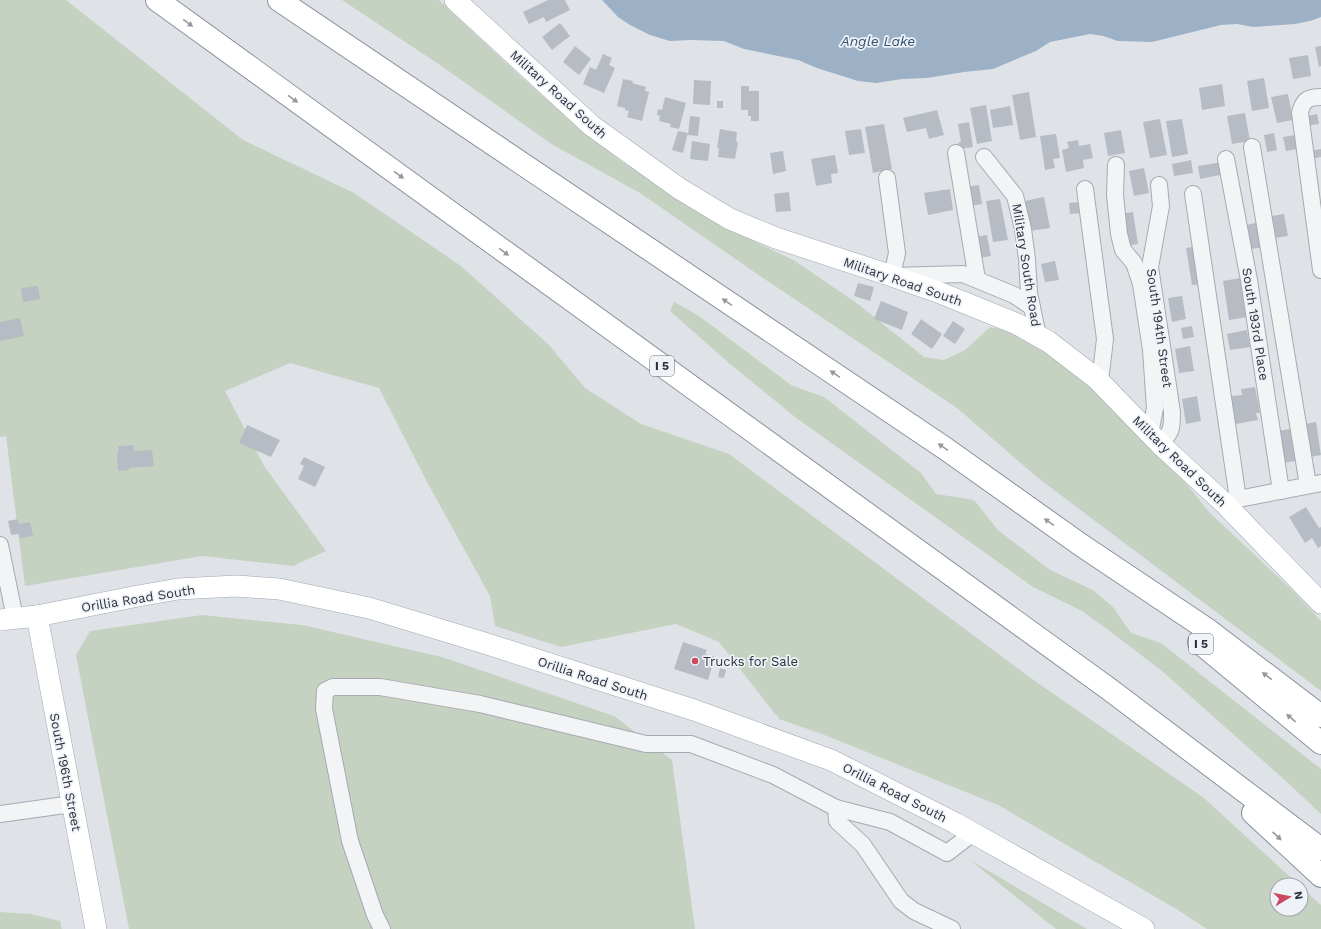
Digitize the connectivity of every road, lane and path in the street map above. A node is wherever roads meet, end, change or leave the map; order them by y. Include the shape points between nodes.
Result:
1 (157, 0) edge
2 (279, 0) edge
3 (455, 0) edge
4 (1321, 97) edge
5 (1252, 147) dead end
6 (956, 153) dead end
7 (984, 157) dead end
8 (1226, 159) dead end
9 (1116, 165) dead end
10 (1314, 174) edge
11 (887, 178) dead end
12 (1159, 185) dead end
13 (1085, 189) dead end
14 (1193, 194) dead end
15 (1321, 270) edge
16 (892, 276) junction
17 (977, 279) junction
18 (1032, 307) junction
19 (1038, 336) junction
20 (1100, 382) junction
21 (1155, 439) junction
22 (1315, 484) edge
23 (1281, 491) junction
24 (1231, 501) junction
25 (0, 544) edge
26 (1081, 545) junction
27 (1321, 603) edge
28 (37, 616) junction
29 (7, 619) edge
30 (1321, 716) edge
31 (1167, 732) junction
32 (1321, 743) edge
33 (72, 804) junction
34 (836, 808) junction
35 (0, 814) edge
36 (973, 833) junction
37 (1321, 850) edge
38 (1321, 876) edge
39 (96, 929) edge
40 (382, 929) edge
41 (952, 929) edge
42 (1144, 929) edge

1 -> 31 highway, I 5
26 -> 2 highway, I 5 via 939,445
3 - 16 main road, Military Road South via 592,126 680,189 730,219 776,238
4 - 10 street via 1306,100 1300,113
5 - 22 street
6 - 17 street
7 - 18 street, Military South Road via 1015,196 1023,228
8 - 23 street, South 193rd Place via 1249,280
9 - 21 street via 1115,195 1119,234 1123,250 1134,263 1140,284 1152,350
10 - 15 street
11 - 16 street via 897,253
12 - 21 street, South 194th Street via 1160,212 1150,268 1172,412 1172,428 1169,435
13 - 20 street via 1105,339
14 - 24 street
16 - 17 street via 963,274
16 - 19 main road, Military Road South via 979,308
17 - 18 street via 1014,295
18 - 19 street, Military South Road
19 - 20 main road, Military Road South
20 - 21 main road, Military Road South
21 - 24 main road, Military Road South
22 - 23 street
23 - 24 street
24 - 27 main road, Military Road South
25 - 29 street
30 -> 26 highway via 1208,630
32 -> 26 highway, I 5
28 - 29 main road, Orillia Road South
28 - 33 main road, South 196th Street
28 - 36 main road, Orillia Road South via 178,589 236,586 279,589 369,608 686,708 831,760
31 - 37 highway, I 5
31 -> 38 highway
33 - 35 street
33 - 39 main road, South 196th Street
34 - 36 street via 890,822 947,853
34 - 40 street via 773,775 691,744 646,744 480,704 388,688 333,687 325,691 324,708 350,841
34 - 41 street via 838,821 863,845 901,901 914,911
36 - 42 main road, Orillia Road South

